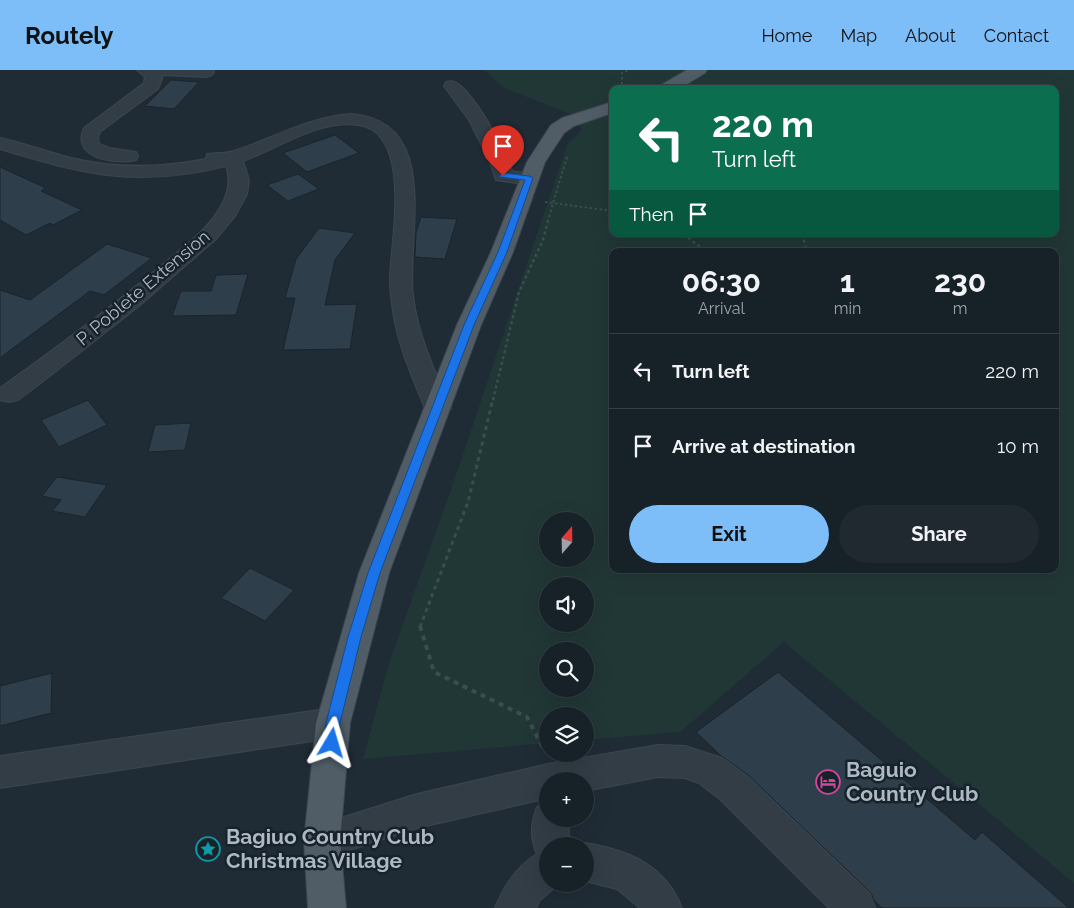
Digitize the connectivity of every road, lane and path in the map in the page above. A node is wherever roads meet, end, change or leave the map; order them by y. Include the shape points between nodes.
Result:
1 (145, 70) edge
2 (629, 70) edge
3 (699, 70) edge
4 (206, 72) dead end
5 (622, 85) edge
6 (674, 85) edge
7 (452, 86) dead end
8 (609, 109) edge
9 (0, 143) edge
10 (568, 154) dead end
11 (233, 158) junction
12 (529, 178) junction
13 (540, 201) dead end
14 (553, 203) junction
15 (609, 211) edge
16 (687, 237) edge
17 (702, 248) edge
18 (437, 392) junction
19 (8, 394) dead end
20 (333, 723) junction
21 (0, 772) edge
22 (548, 772) edge
23 (557, 772) edge
24 (539, 776) edge
25 (322, 841) junction
26 (594, 863) edge
27 (539, 876) edge
28 (327, 908) edge
29 (514, 908) edge
30 (663, 908) edge
31 (856, 908) edge

1 - 4 street
1 - 11 street via 153,74 152,85 93,128 88,135 92,147 134,157
2 - 5 path via 622,73
3 - 6 main road
7 - 12 street via 469,103 480,122 502,163 503,176
8 - 12 main road via 568,122 557,129
9 - 11 street via 113,171 167,171
10 - 14 path
11 - 18 street via 338,120 351,119 381,127 400,159 404,188 401,278 411,342
11 - 19 street, P. Poblete Extension via 240,177 237,193 228,213 211,232 118,312
12 - 18 main road via 502,252
13 - 14 path
14 - 15 path
14 - 22 path via 543,240 519,292 468,502 420,627 434,672 526,717
16 - 17 path
18 - 20 main road via 413,469 374,573
20 - 21 street
20 - 25 main road
23 - 31 street via 658,761 685,762 710,770 734,788
24 - 25 street
25 - 28 main road
26 - 30 street via 608,865 634,876 658,896
27 - 29 street via 527,887

